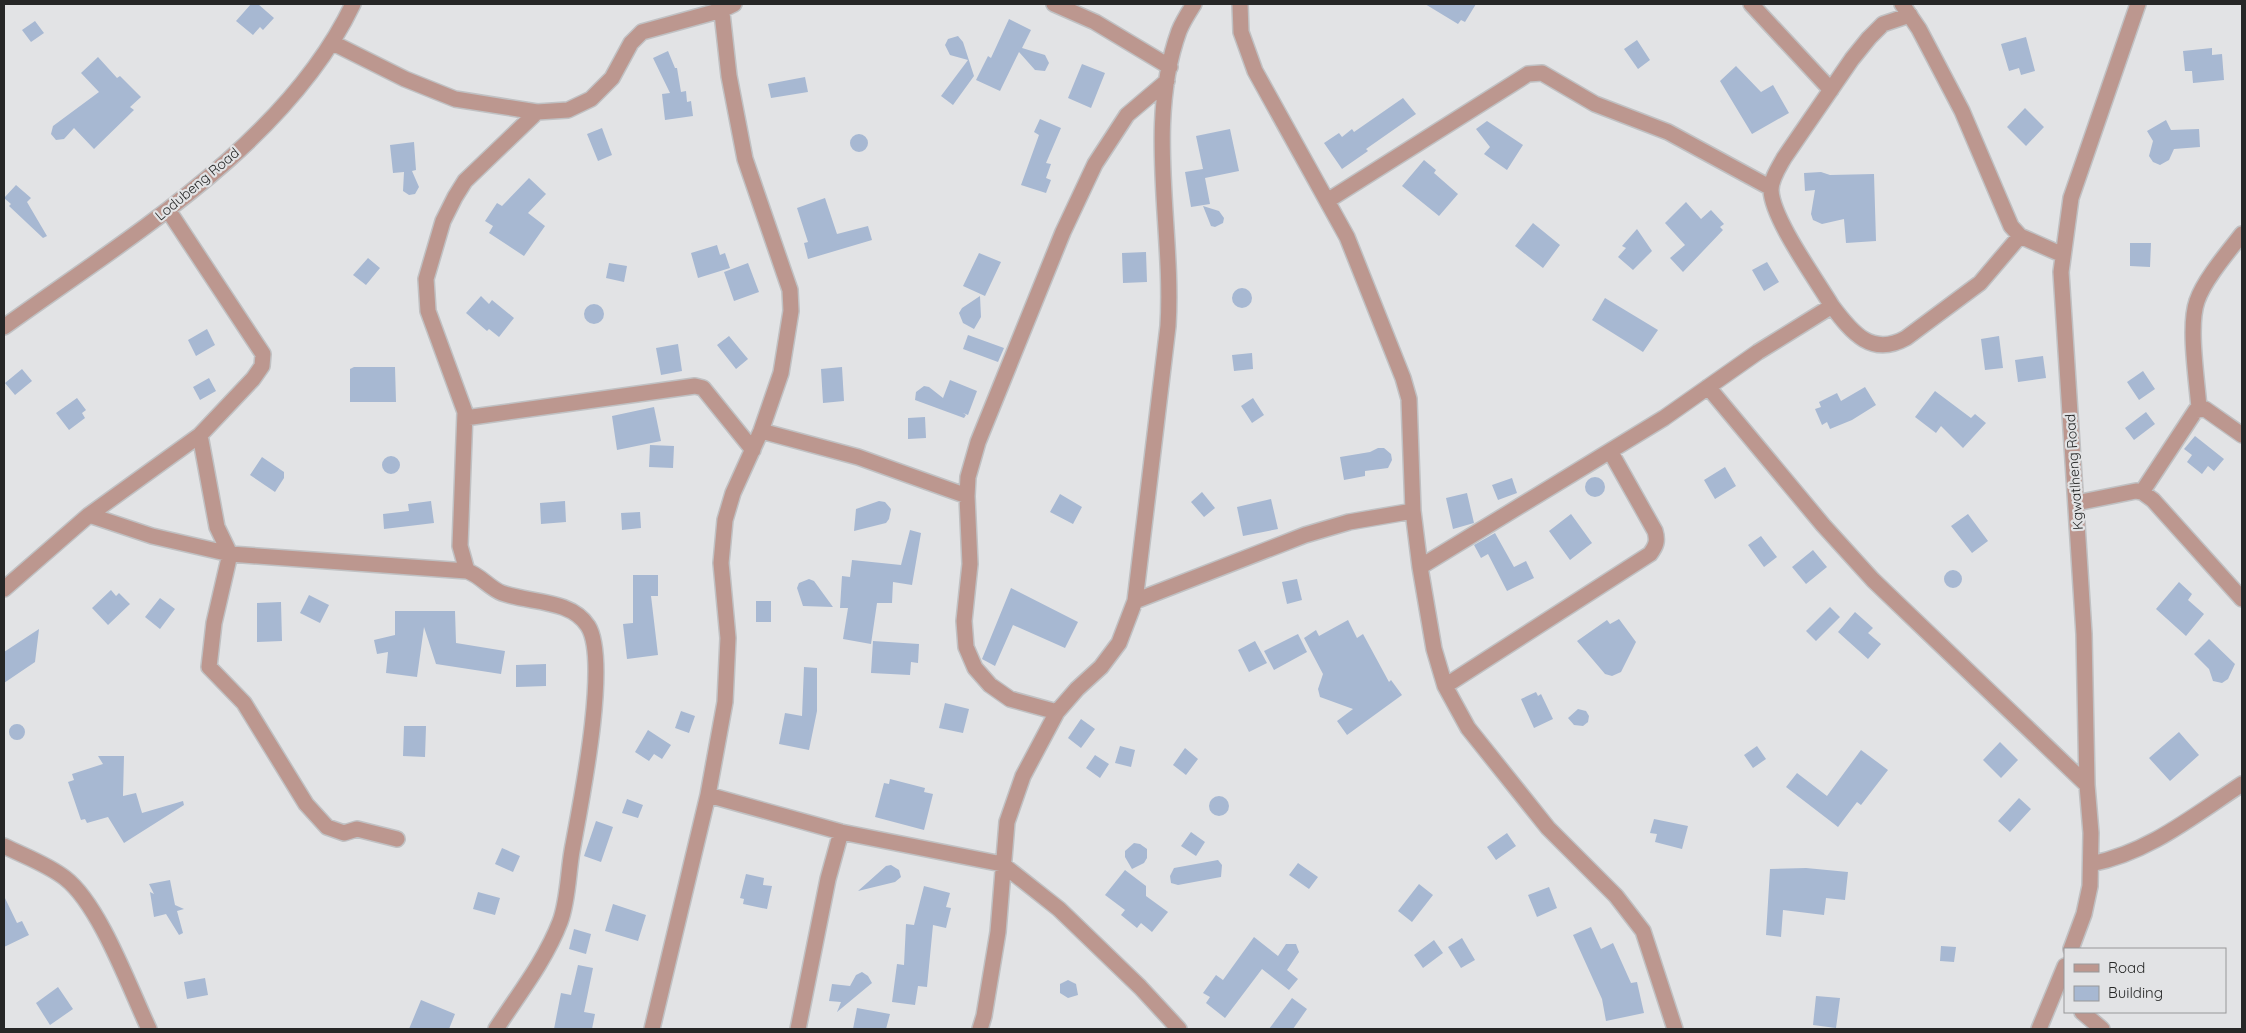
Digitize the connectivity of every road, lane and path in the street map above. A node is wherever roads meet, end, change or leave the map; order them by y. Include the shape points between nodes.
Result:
1 (353, 4) edge
2 (1054, 4) edge
3 (1194, 4) edge
4 (1240, 4) edge
5 (1752, 4) edge
6 (2138, 4) edge
7 (726, 6) edge
8 (1906, 9) edge
9 (333, 43) junction
10 (1168, 74) junction
11 (1831, 90) junction
12 (537, 112) junction
13 (1771, 188) junction
14 (1327, 202) junction
15 (168, 210) junction
16 (2242, 234) edge
17 (2020, 236) junction
18 (2063, 255) junction
19 (1832, 306) junction
20 (4, 327) edge
21 (1708, 387) junction
22 (2199, 408) junction
23 (465, 418) junction
24 (761, 431) junction
25 (200, 435) junction
26 (2242, 435) edge
27 (753, 450) junction
28 (1610, 451) junction
29 (2142, 492) junction
30 (967, 496) junction
31 (2076, 503) junction
32 (1413, 511) junction
33 (89, 515) junction
34 (230, 554) junction
35 (1420, 567) junction
36 (467, 572) junction
37 (4, 589) edge
38 (2242, 599) edge
39 (1135, 600) junction
40 (1445, 686) junction
41 (1057, 712) junction
42 (2242, 784) edge
43 (2088, 785) junction
44 (708, 795) junction
45 (841, 832) junction
46 (397, 839) dead end
47 (4, 846) edge
48 (1002, 864) junction
49 (2091, 864) junction
50 (2071, 948) edge
51 (2064, 971) edge
52 (2060, 993) edge
53 (2083, 1013) edge
54 (1671, 1028) edge
55 (149, 1029) edge
56 (496, 1029) edge
57 (652, 1029) edge
58 (798, 1029) edge
59 (980, 1029) edge
60 (1179, 1029) edge
61 (2039, 1029) edge
62 (2102, 1029) edge

1 - 9 street, Lodubeng Road
2 - 10 street via 1095,22
3 - 10 street via 1179,30
4 - 14 street via 1241,32 1254,71
5 - 11 street
6 - 18 street, Kgwatlheng Road via 2071,198
7 - 12 street via 642,32 631,43 612,78 591,99 568,110
7 - 24 street via 730,76 745,159 792,302 780,373
8 - 11 street via 1883,24 1852,59
8 - 17 street via 1920,29 1962,111 2003,211
9 - 12 street via 413,83 455,99
9 - 15 street, Lodubeng Road via 300,88 258,133
10 - 30 street via 1127,115 1095,164 1062,232 978,442 968,477
10 - 39 street via 1162,142 1170,296
11 - 13 street via 1784,158
12 - 23 street via 466,181 455,196 442,221 426,279 428,311
13 - 14 street via 1668,132 1595,104 1552,78 1534,72
13 - 19 street via 1775,210
14 - 32 street via 1347,236 1409,399
15 - 20 street, Lodubeng Road
15 - 25 street via 263,354 262,366 253,379
16 - 22 street via 2197,301 2194,328
17 - 18 street
17 - 19 street via 1980,283 1894,345 1882,347 1871,344 1846,324
18 - 31 street, Kgwatlheng Road via 2061,272
19 - 21 street
21 - 28 street
21 - 43 street via 1873,580
22 - 26 street
22 - 29 street
23 - 27 street via 695,386 703,388
23 - 36 street via 460,546
24 - 27 street
24 - 30 street via 858,457
25 - 33 street
25 - 34 street via 217,527
27 - 44 street via 733,493 722,540 728,638 724,702
28 - 35 street
28 - 40 street via 1655,531 1658,540 1650,554
29 - 31 street
29 - 38 street via 2153,500
30 - 41 street via 970,564 964,622 966,647 975,668 990,685 1010,699
31 - 43 street, Kgwatlheng Road
32 - 35 street
32 - 39 street via 1348,522 1305,535
33 - 34 street via 152,536
33 - 37 street
34 - 36 street
34 - 46 street via 214,623 209,667 244,703 306,804 327,827 344,833 357,830
35 - 40 street via 1434,649
36 - 56 street via 474,573 487,586 502,593 570,610 580,616 589,628 596,651 594,708 561,919 546,952
39 - 41 street via 1119,643 1101,667
40 - 54 street via 1468,728 1548,828 1616,896 1643,932
41 - 48 street via 1023,776 1007,822
42 - 49 street via 2141,849
43 - 49 street, Kgwatlheng Road
44 - 45 street
44 - 57 street
45 - 48 street
45 - 58 street via 828,879
47 - 55 street via 66,878 85,900 112,946
48 - 59 street via 998,932
48 - 60 street via 1059,909 1140,986
49 - 50 street, Kgwatlheng Road via 2084,914
51 - 52 street
52 - 61 street
53 - 62 street

